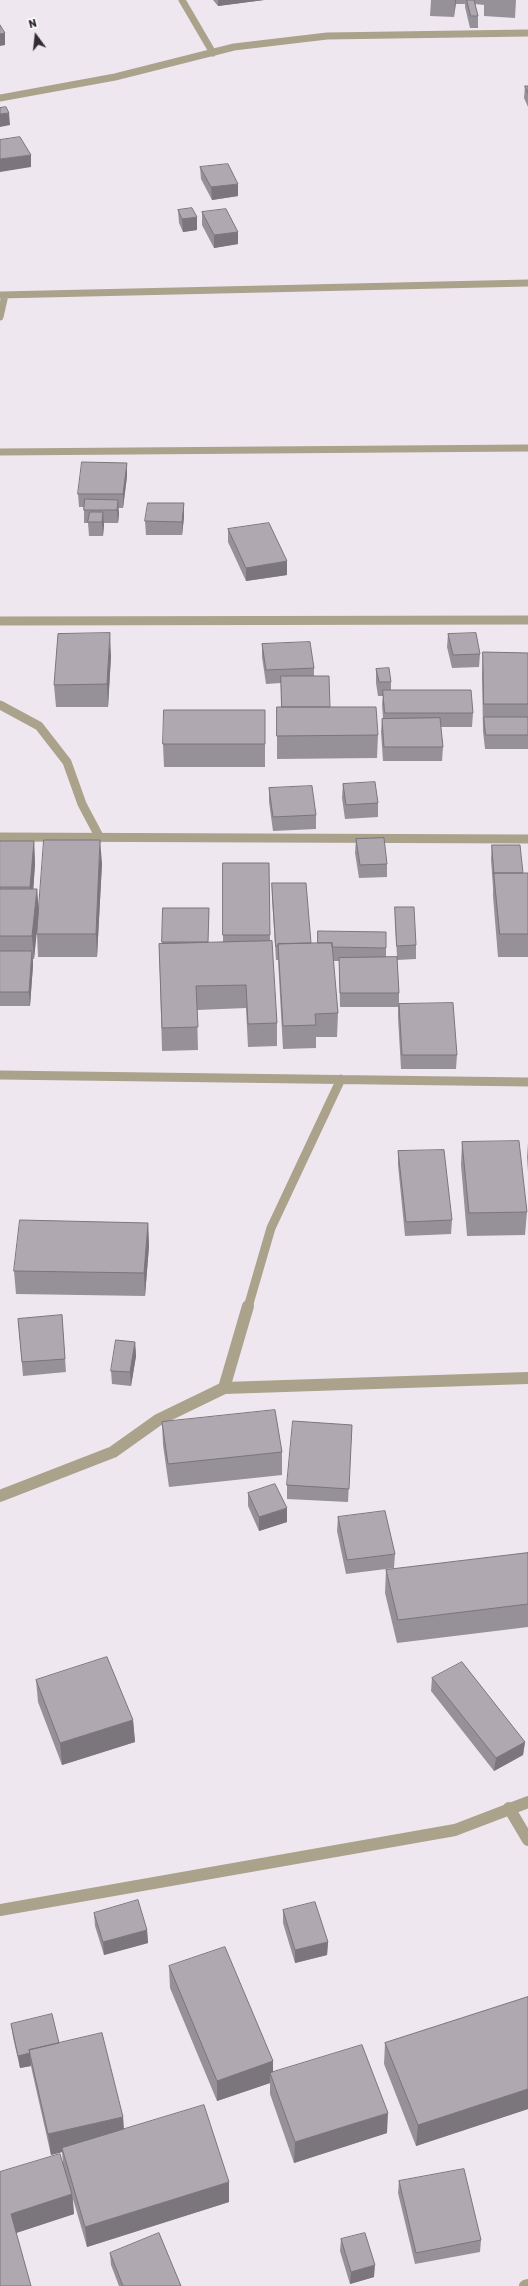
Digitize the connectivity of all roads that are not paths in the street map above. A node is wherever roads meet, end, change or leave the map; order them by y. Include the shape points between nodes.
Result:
1 (182, 0) edge
2 (528, 33) edge
3 (213, 53) junction
4 (0, 98) edge
5 (528, 283) edge
6 (3, 295) edge
7 (0, 316) edge
8 (528, 448) edge
9 (0, 452) edge
10 (528, 620) edge
11 (0, 621) edge
12 (0, 705) edge
13 (0, 838) edge
14 (100, 838) junction
15 (528, 839) edge
16 (0, 1075) edge
17 (341, 1079) junction
18 (528, 1082) edge
19 (528, 1378) edge
20 (224, 1388) junction
21 (0, 1496) edge
22 (528, 1802) edge
23 (510, 1808) junction
24 (528, 1840) edge
25 (0, 1910) edge
26 (528, 2285) edge
27 (525, 2286) edge

1 - 3 street
2 - 3 street via 327,36 234,47
3 - 4 street via 115,77
5 - 6 street
6 - 7 street
8 - 9 street
10 - 11 street
12 - 14 street via 39,726 67,762 82,804
13 - 14 street
14 - 15 street
16 - 17 street
17 - 18 street
17 - 20 street via 271,1228
19 - 20 street
20 - 21 street via 158,1420 113,1452
22 - 23 street
23 - 24 street
23 - 25 street via 456,1830
26 - 27 street

